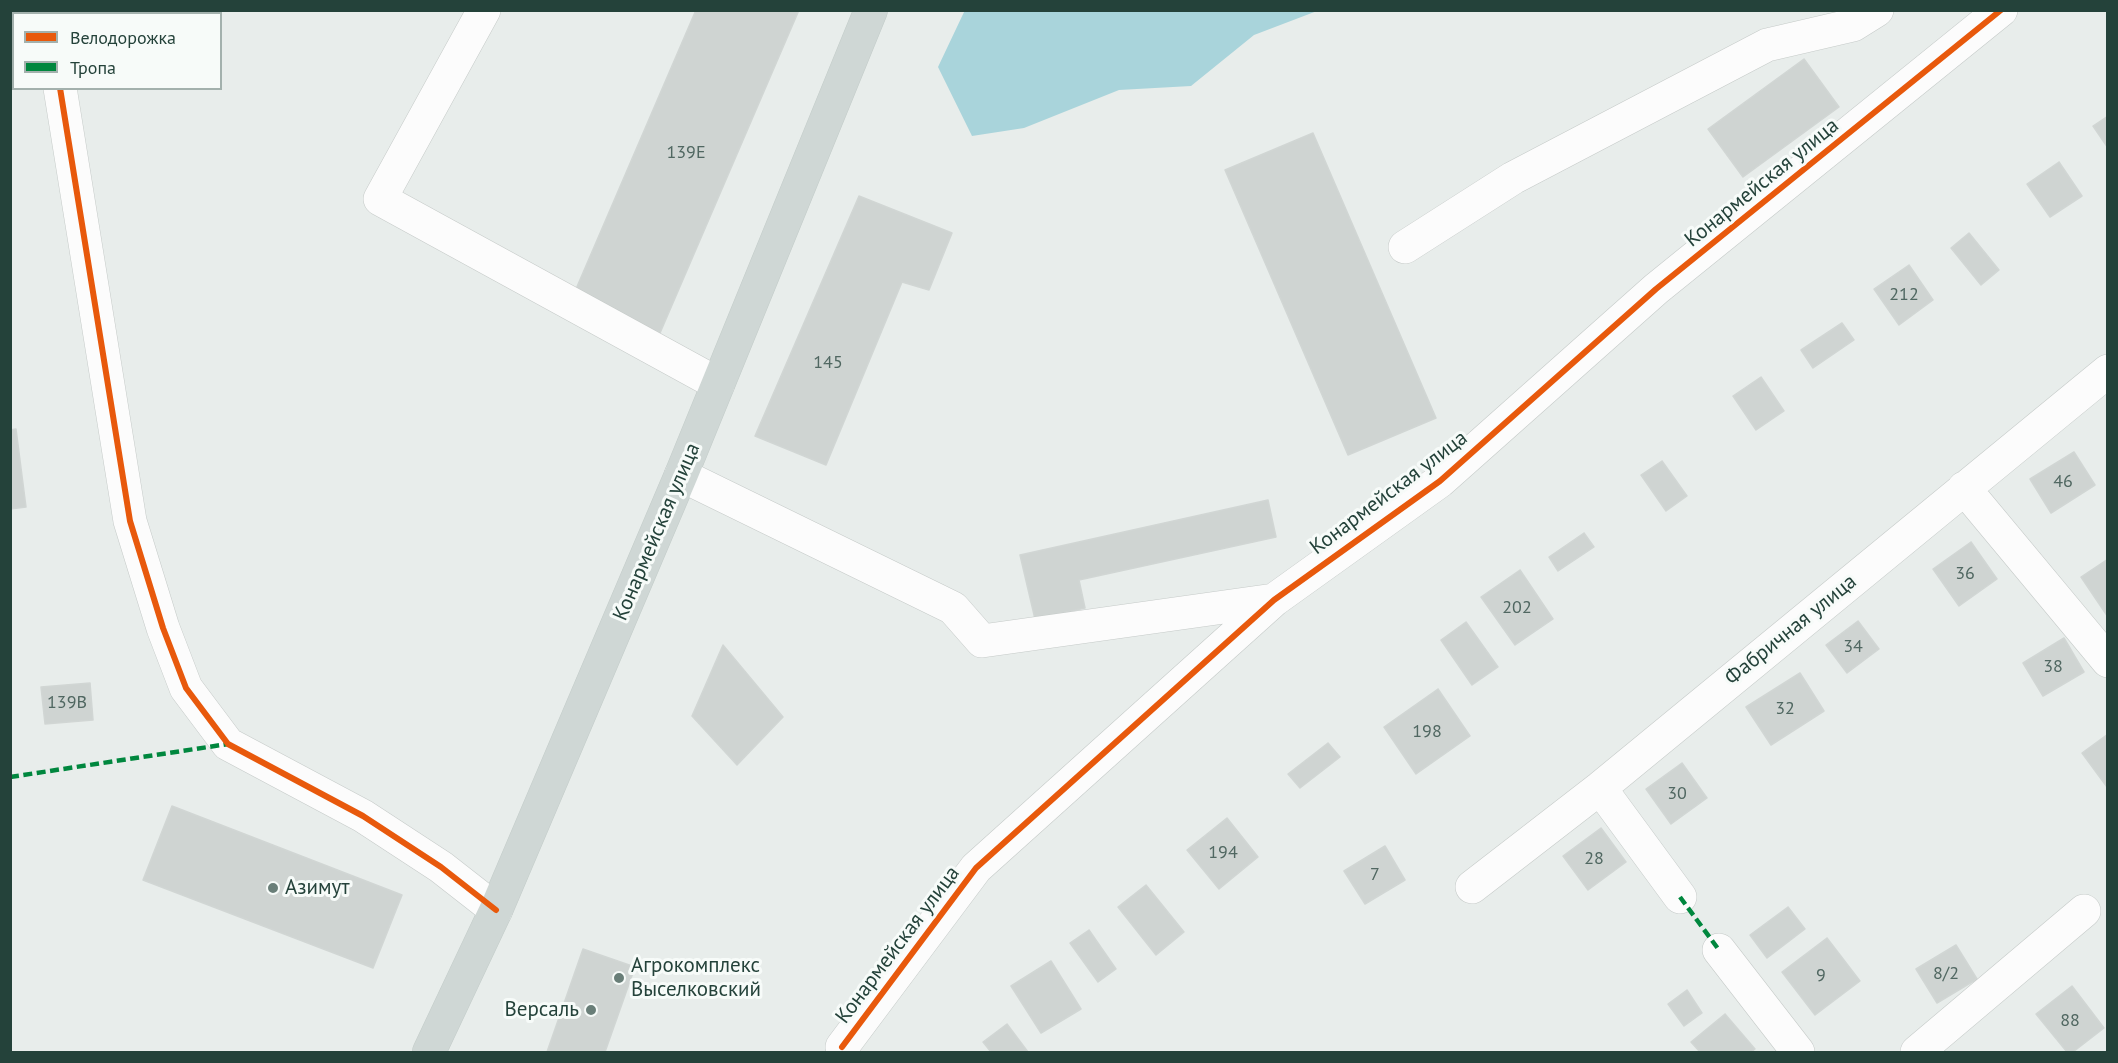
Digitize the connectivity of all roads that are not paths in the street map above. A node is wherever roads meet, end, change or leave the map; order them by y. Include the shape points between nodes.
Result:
1 (484, 10) edge
2 (871, 10) edge
3 (1877, 10) edge
4 (2001, 10) edge
5 (60, 90) edge
6 (1405, 247) dead end
7 (2108, 371) edge
8 (718, 384) junction
9 (681, 475) junction
10 (1964, 489) junction
11 (1274, 600) junction
12 (2108, 661) edge
13 (1600, 788) junction
14 (1472, 887) dead end
15 (1680, 897) dead end
16 (496, 910) junction
17 (2084, 911) dead end
18 (1719, 950) dead end
19 (842, 1047) dead end
20 (433, 1051) edge
21 (1798, 1053) edge
22 (1917, 1053) edge

1 - 8 street via 380,199
2 - 8 main road, Конармейская улица
3 - 6 street via 1853,25 1767,45 1512,178
4 - 11 street, Конармейская улица via 1656,289 1440,481
5 - 16 street via 130,521 186,688 228,744 363,816 441,867
7 - 10 street, Фабричная улица
8 - 9 main road, Конармейская улица
9 - 11 street via 953,608 982,641
9 - 16 main road, Конармейская улица
10 - 12 street
10 - 13 street, Фабричная улица
11 - 19 street, Конармейская улица via 976,868
13 - 14 street, Фабричная улица
13 - 15 street
16 - 20 main road, Конармейская улица
17 - 22 street
18 - 21 street

